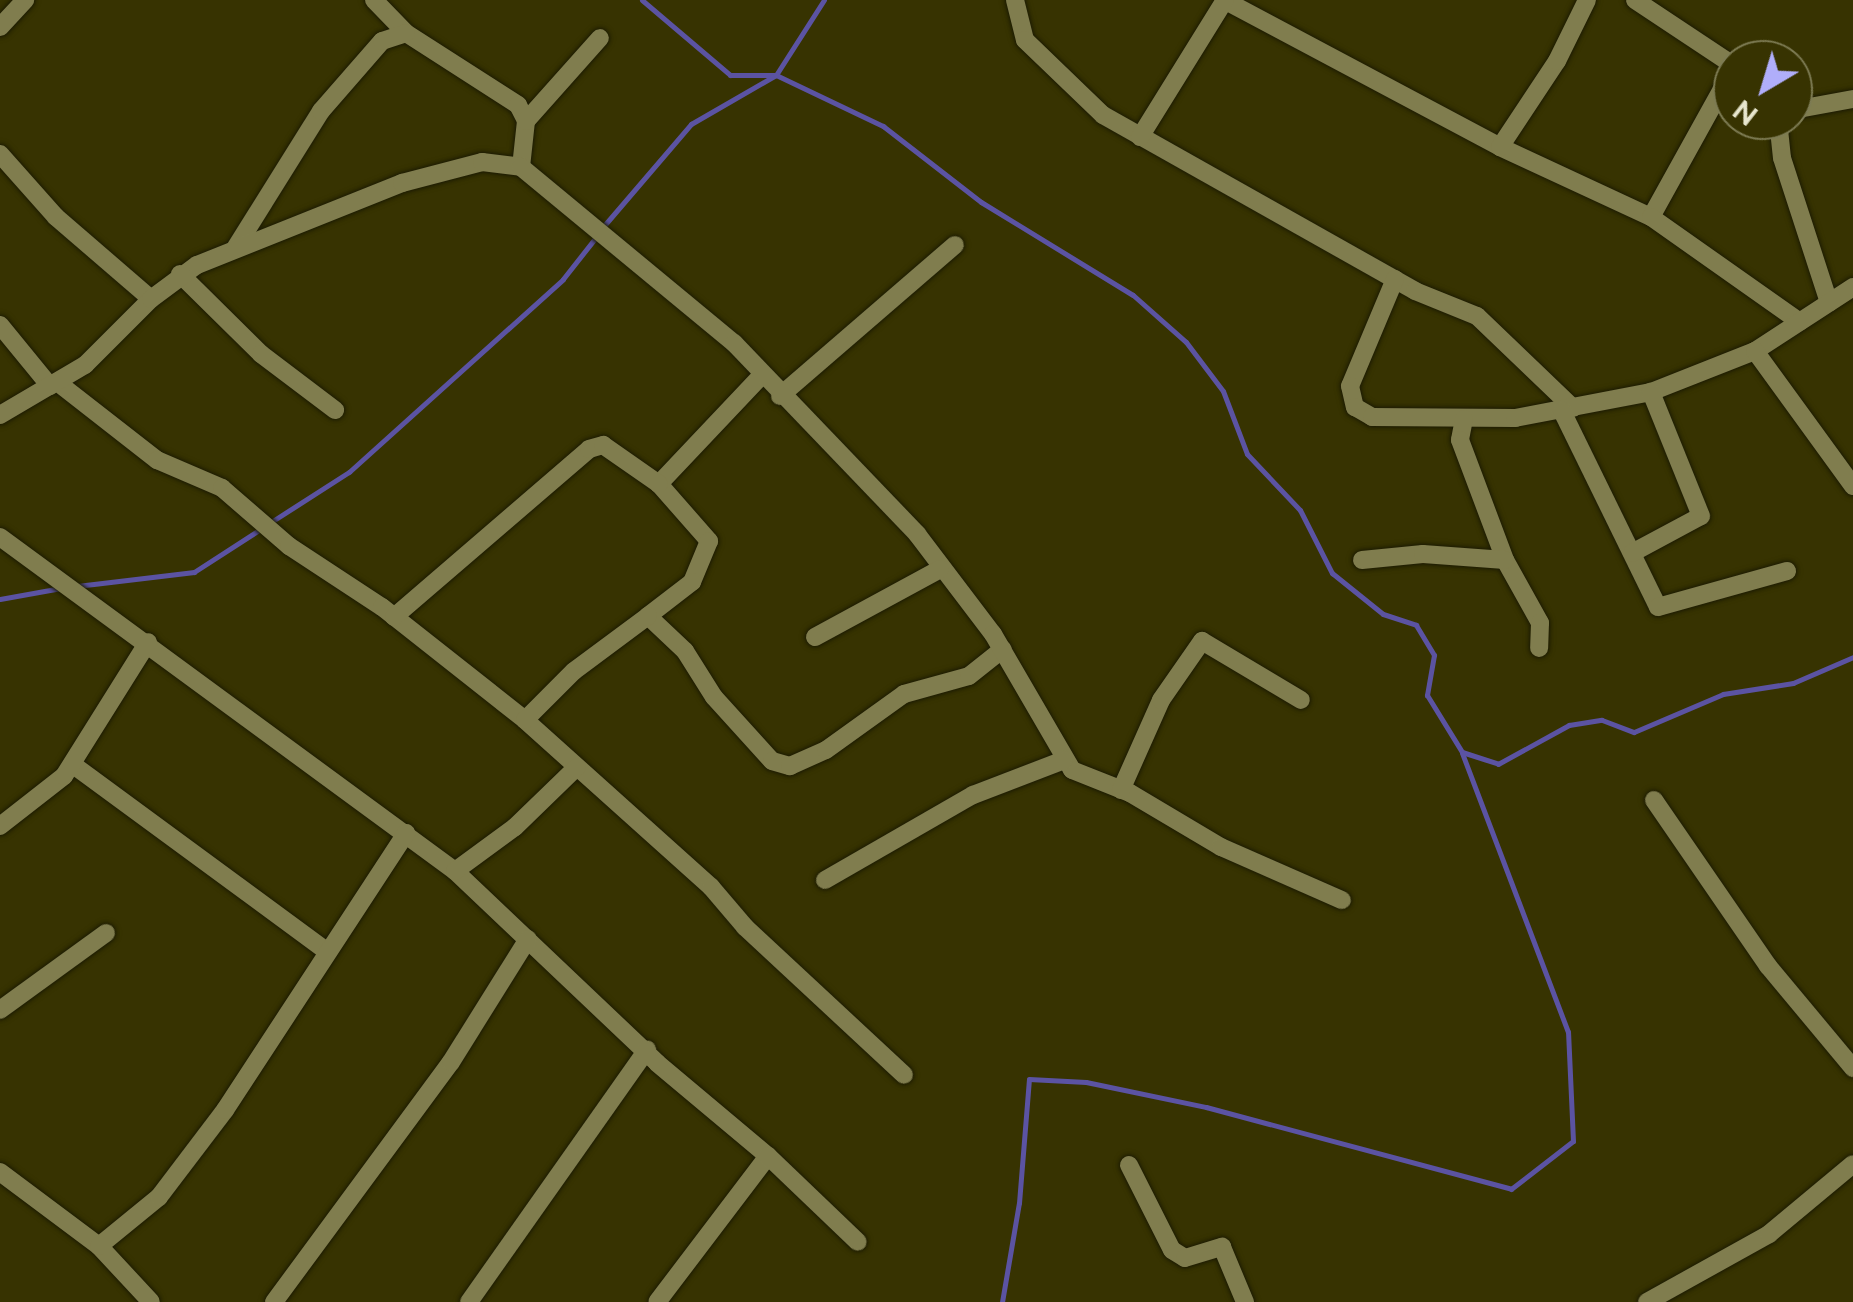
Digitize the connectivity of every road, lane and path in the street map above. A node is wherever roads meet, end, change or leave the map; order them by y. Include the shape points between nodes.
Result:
1 (25, 0) edge
2 (374, 0) edge
3 (1016, 0) edge
4 (1224, 0) edge
5 (1587, 0) edge
6 (1636, 0) edge
7 (0, 27) edge
8 (406, 33) junction
9 (600, 38) dead end
10 (1713, 53) edge
11 (1853, 99) edge
12 (1713, 104) edge
13 (1813, 106) edge
14 (526, 121) junction
15 (1140, 137) junction
16 (1780, 140) edge
17 (1500, 147) junction
18 (2, 163) edge
19 (522, 167) junction
20 (1651, 217) junction
21 (955, 245) dead end
22 (236, 248) junction
23 (180, 274) junction
24 (1395, 279) junction
25 (1841, 295) edge
26 (151, 299) junction
27 (1853, 312) edge
28 (1800, 322) junction
29 (0, 326) edge
30 (1754, 351) junction
31 (760, 376) junction
32 (53, 384) junction
33 (1650, 392) junction
34 (780, 396) junction
35 (335, 410) dead end
36 (1568, 410) junction
37 (0, 415) edge
38 (1464, 419) junction
39 (659, 484) junction
40 (1853, 486) edge
41 (0, 537) edge
42 (1632, 553) junction
43 (1362, 560) dead end
44 (1505, 560) junction
45 (940, 570) junction
46 (1787, 571) dead end
47 (648, 616) junction
48 (394, 617) junction
49 (815, 636) dead end
50 (148, 642) junction
51 (1539, 648) dead end
52 (1003, 649) junction
53 (1301, 700) dead end
54 (524, 720) junction
55 (1064, 760) junction
56 (72, 764) junction
57 (577, 767) junction
58 (1121, 790) junction
59 (1654, 800) dead end
60 (0, 826) edge
61 (406, 833) junction
62 (456, 870) junction
63 (825, 880) dead end
64 (1342, 900) dead end
65 (106, 933) dead end
66 (528, 939) junction
67 (325, 950) junction
68 (0, 1010) edge
69 (647, 1050) junction
70 (1853, 1068) edge
71 (904, 1075) dead end
72 (768, 1156) junction
73 (1853, 1164) edge
74 (1129, 1165) dead end
75 (0, 1172) edge
76 (858, 1242) dead end
77 (99, 1246) junction
78 (151, 1302) edge
79 (274, 1302) edge
80 (469, 1302) edge
81 (657, 1302) edge
82 (1245, 1302) edge
83 (1647, 1302) edge

1 - 7 street
2 - 8 street
3 - 15 street via 1025,40 1103,115
4 - 15 street
4 - 17 street
5 - 17 street
6 - 10 street
8 - 14 street via 508,96
8 - 22 street via 382,41 321,111
9 - 14 street
11 - 13 street
12 - 20 street
14 - 19 street
15 - 24 street
16 - 25 street
17 - 20 street
18 - 26 street
19 - 22 street via 482,162 402,183
19 - 31 street via 734,343
20 - 28 street
21 - 34 street
22 - 23 street
23 - 26 street
23 - 35 street via 261,354
24 - 36 street via 1488,324
24 - 38 street via 1352,372 1356,406 1372,417
25 - 27 street
25 - 28 street
26 - 32 street via 104,349
28 - 30 street
29 - 32 street
30 - 33 street
30 - 40 street
31 - 34 street
31 - 39 street
32 - 37 street
32 - 48 street via 157,460 222,488 290,546
33 - 36 street
33 - 42 street via 1701,516
34 - 45 street via 905,522
36 - 38 street
36 - 42 street via 1585,470
38 - 44 street via 1460,440
39 - 47 street via 709,542 692,582
39 - 48 street via 603,444 589,449
41 - 50 street via 60,577 89,607
42 - 46 street via 1650,601 1667,609
43 - 44 street via 1423,554
44 - 51 street via 1540,623
45 - 49 street
45 - 52 street
47 - 52 street via 781,767 826,750 904,694 970,676
47 - 54 street via 574,671
48 - 54 street
50 - 56 street
50 - 61 street via 245,721
52 - 55 street
53 - 58 street via 1202,641 1161,700
54 - 57 street
55 - 58 street via 1086,778
55 - 63 street via 973,795
56 - 60 street via 42,798
56 - 67 street
57 - 62 street
57 - 71 street
58 - 64 street via 1221,848
59 - 70 street via 1768,966
61 - 62 street
61 - 67 street
62 - 66 street
65 - 68 street
66 - 69 street
66 - 79 street via 452,1062
67 - 77 street via 256,1067 159,1197
69 - 72 street
69 - 80 street
72 - 76 street
72 - 81 street
73 - 83 street via 1769,1234
74 - 82 street via 1172,1250 1185,1258 1222,1247
75 - 77 street
77 - 78 street

